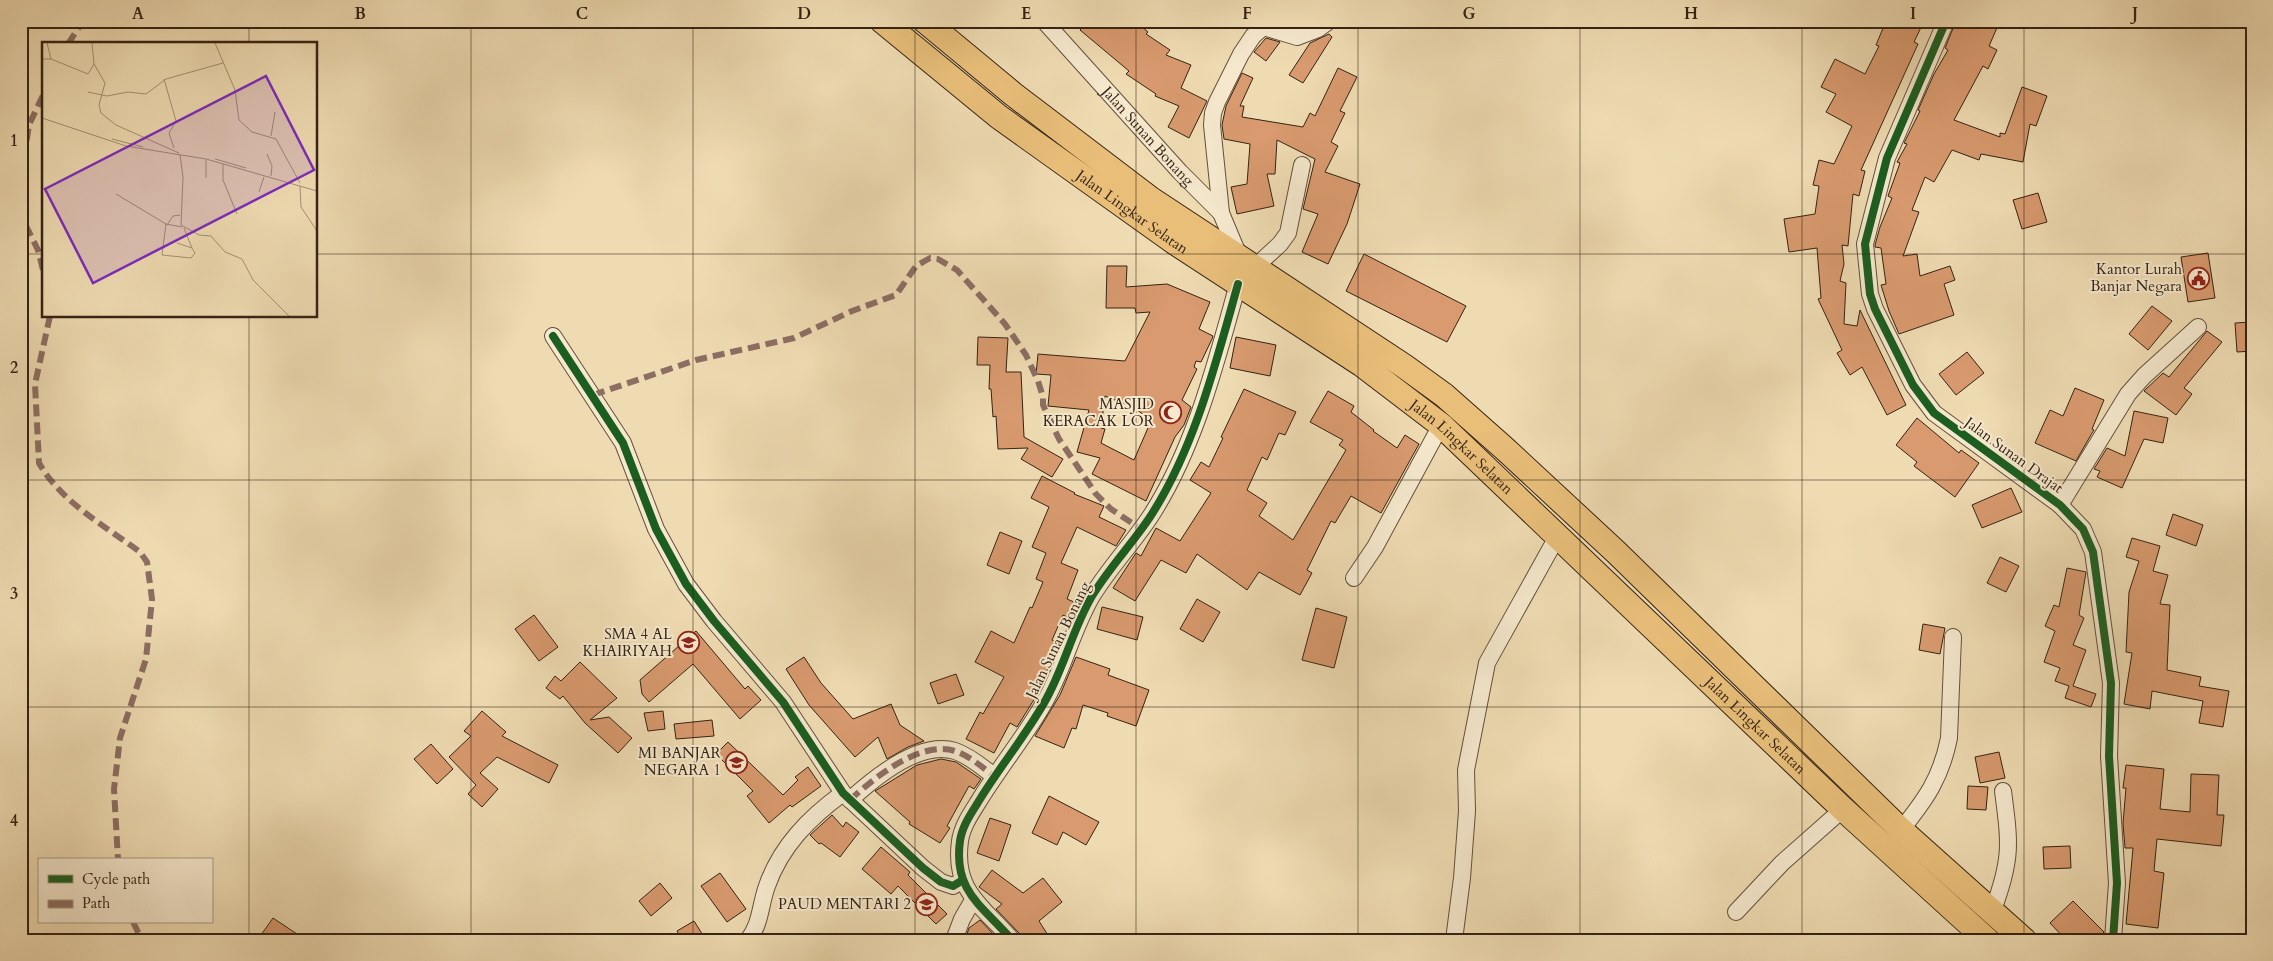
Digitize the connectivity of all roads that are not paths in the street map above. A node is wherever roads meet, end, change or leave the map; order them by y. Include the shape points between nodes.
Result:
1 (882, 21) edge
2 (925, 21) edge
3 (1044, 21) edge
4 (1329, 21) edge
5 (1946, 21) edge
6 (1302, 165) dead end
7 (1221, 212) junction
8 (1244, 270) junction
9 (2198, 328) dead end
10 (553, 336) dead end
11 (1441, 425) junction
12 (2060, 504) junction
13 (1557, 537) junction
14 (1354, 578) dead end
15 (1642, 578) junction
16 (1620, 598) junction
17 (1953, 637) dead end
18 (994, 776) junction
19 (2003, 791) dead end
20 (846, 797) junction
21 (1843, 809) junction
22 (1901, 830) junction
23 (963, 880) junction
24 (973, 900) junction
25 (1993, 910) junction
26 (1736, 912) dead end
27 (748, 940) edge
28 (954, 940) edge
29 (1012, 940) edge
30 (1454, 940) edge
31 (1987, 940) edge
32 (2024, 940) edge
33 (2113, 940) edge

1 - 8 highway, Jalan Lingkar Selatan via 999,117 1174,242
2 - 8 highway, Jalan Lingkar Selatan via 1013,94
3 - 7 street, Jalan Sunan Bonang via 1180,172
4 - 7 street via 1297,37 1262,28 1241,54 1213,113
5 - 12 street, Jalan Sunan Drajat via 1885,165 1865,244 1870,294 1913,385 1934,413
6 - 8 street via 1288,234 1280,244
7 - 8 street, Jalan Sunan Bonang
8 - 11 highway, Jalan Lingkar Selatan
8 - 15 highway, Jalan Lingkar Selatan via 1404,366 1444,395
8 - 18 street, Jalan Sunan Bonang via 1202,406 1165,491 1092,596 1044,703
9 - 12 street via 2128,394
10 - 20 street via 623,443 656,529 686,584 783,702
11 - 13 highway, Jalan Lingkar Selatan
11 - 14 street via 1375,547
12 - 33 street, Jalan Sunan Drajat via 2083,530 2093,552 2111,683 2109,756 2117,883
13 - 16 highway, Jalan Lingkar Selatan
13 - 30 street via 1487,663 1466,770 1467,811
15 - 16 highway
15 - 22 highway, Jalan Lingkar Selatan
16 - 21 highway, Jalan Lingkar Selatan
17 - 22 street via 1946,754 1930,793
18 - 20 street via 955,751 934,750 901,762
18 - 23 street, Jalan Sunan Bonang via 962,831 960,858
19 - 25 street via 2009,847 2005,874
20 - 23 street via 941,882 953,886
20 - 27 street via 816,813 783,851 766,888 755,931
21 - 26 street via 1782,863
21 - 31 highway, Jalan Lingkar Selatan
22 - 25 highway, Jalan Lingkar Selatan
23 - 24 street, Jalan Sunan Bonang
24 - 28 street
24 - 29 street, Jalan Sunan Bonang
25 - 32 highway, Jalan Lingkar Selatan

